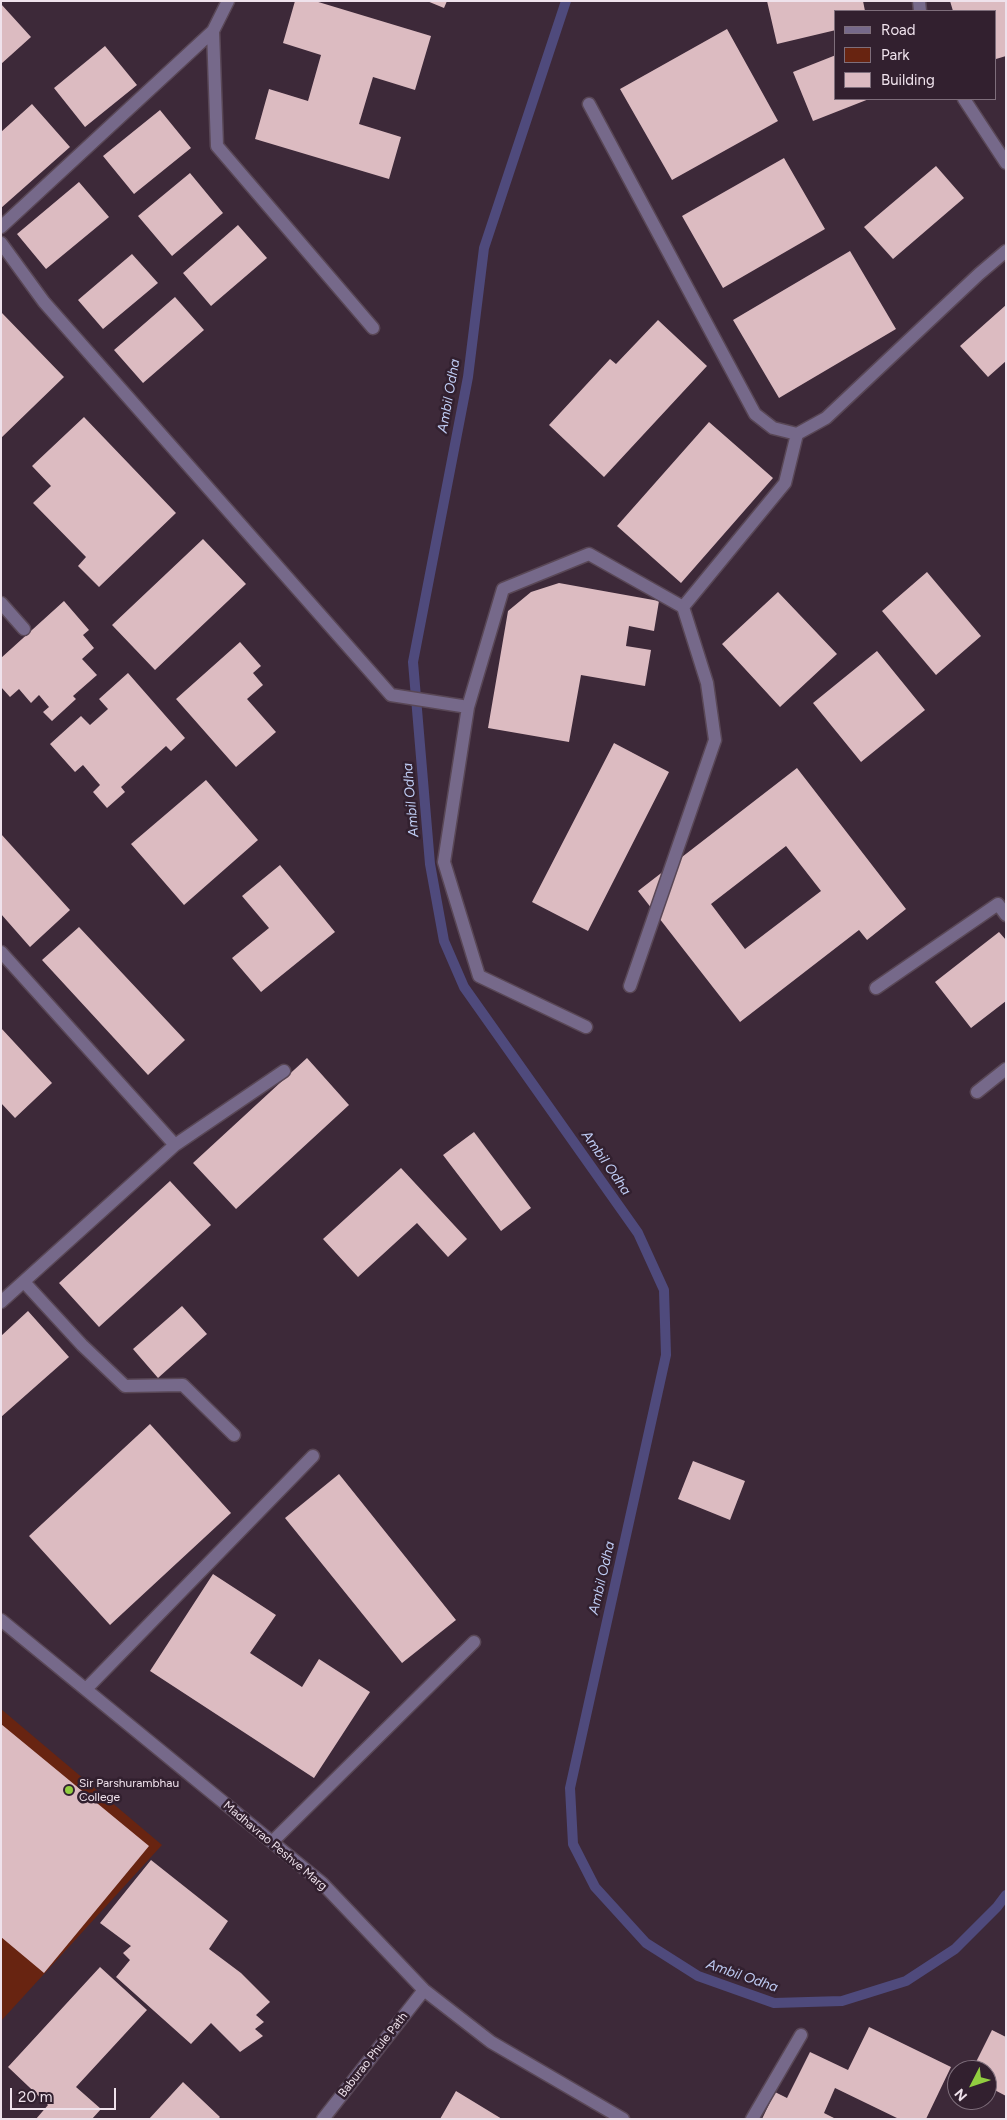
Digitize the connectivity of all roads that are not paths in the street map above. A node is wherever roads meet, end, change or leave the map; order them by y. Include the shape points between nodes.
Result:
1 (228, 1) edge
2 (213, 31) junction
3 (965, 100) edge
4 (589, 104) dead end
5 (1006, 163) edge
6 (1, 227) edge
7 (1, 243) edge
8 (1006, 251) edge
9 (373, 328) dead end
10 (797, 434) junction
11 (1, 603) edge
12 (684, 607) junction
13 (24, 629) dead end
14 (468, 708) junction
15 (1006, 915) edge
16 (1, 952) edge
17 (630, 986) dead end
18 (876, 988) dead end
19 (586, 1027) dead end
20 (1006, 1070) edge
21 (284, 1071) dead end
22 (977, 1092) dead end
23 (175, 1145) junction
24 (24, 1282) junction
25 (1, 1302) edge
26 (234, 1435) dead end
27 (313, 1456) dead end
28 (1, 1620) edge
29 (474, 1642) dead end
30 (86, 1689) junction
31 (272, 1842) junction
32 (424, 1990) junction
33 (801, 2036) dead end
34 (323, 2119) edge
35 (623, 2119) edge
36 (752, 2119) edge

1 - 2 street
2 - 6 street
2 - 9 street via 217,146
3 - 5 street
4 - 10 street via 756,414 773,428
7 - 14 street via 44,302 391,695
8 - 10 street via 826,418
10 - 12 street via 785,483
11 - 13 street
12 - 14 street via 588,554 503,588
12 - 17 street via 707,683 715,740
14 - 19 street via 444,862 479,976
15 - 18 street via 998,904
16 - 23 street
20 - 22 street
21 - 23 street
23 - 24 street
24 - 25 street
24 - 26 street via 82,1346 125,1386 183,1385
27 - 30 street
28 - 30 street, Madhavrao Peshve Marg
29 - 31 street
30 - 31 street, Madhavrao Peshve Marg
31 - 32 street, Madhavrao Peshve Marg via 322,1883
32 - 34 street, Baburao Phule Path
32 - 35 street, Madhavrao Peshve Marg via 492,2042
33 - 36 street

